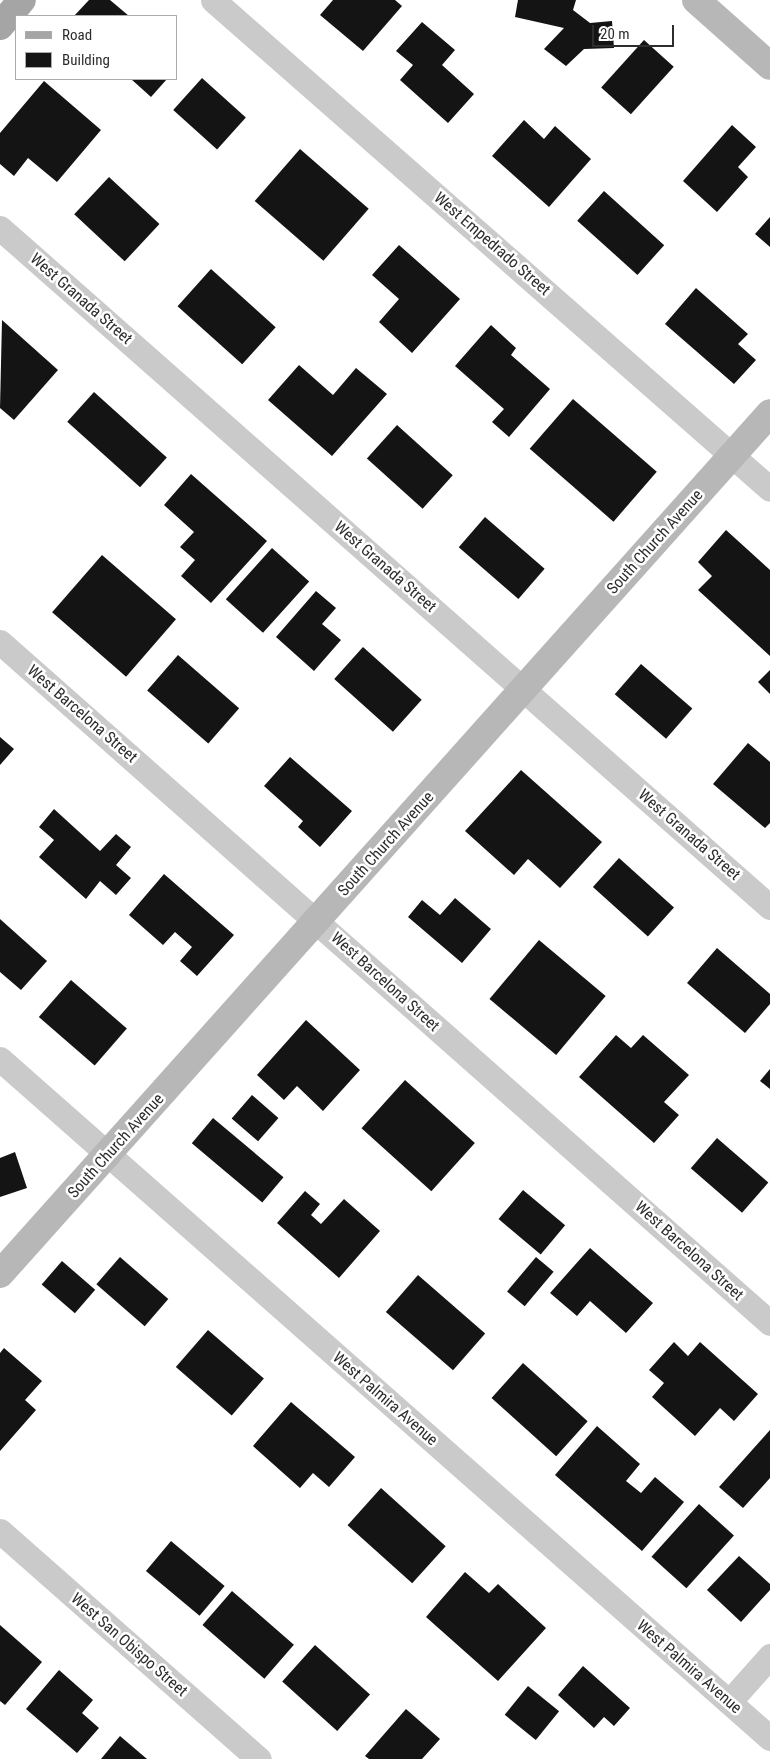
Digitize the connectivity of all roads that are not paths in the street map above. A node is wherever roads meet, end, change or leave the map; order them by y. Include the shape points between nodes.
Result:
1 (22, 0) edge
2 (213, 0) edge
3 (696, 0) edge
4 (0, 26) edge
5 (770, 66) edge
6 (0, 228) edge
7 (770, 413) edge
8 (732, 455) junction
9 (770, 489) edge
10 (0, 642) edge
11 (524, 690) junction
12 (770, 907) edge
13 (317, 922) junction
14 (0, 1059) edge
15 (108, 1155) junction
16 (0, 1274) edge
17 (770, 1323) edge
18 (0, 1531) edge
19 (770, 1656) edge
20 (729, 1702) junction
21 (770, 1738) edge
22 (259, 1759) edge

1 - 4 main road
2 - 8 street, West Empedrado Street
3 - 5 street
6 - 11 street, West Granada Street
7 - 8 street, South Church Avenue
8 - 9 street, West Empedrado Street
8 - 11 street, South Church Avenue
10 - 13 street, West Barcelona Street
11 - 12 street, West Granada Street
11 - 13 street, South Church Avenue
13 - 15 street, South Church Avenue
13 - 17 street, West Barcelona Street
14 - 15 street, West Palmira Avenue
15 - 16 street, South Church Avenue
15 - 20 street, West Palmira Avenue
18 - 22 street, West San Obispo Street
19 - 20 street
20 - 21 street, West Palmira Avenue

